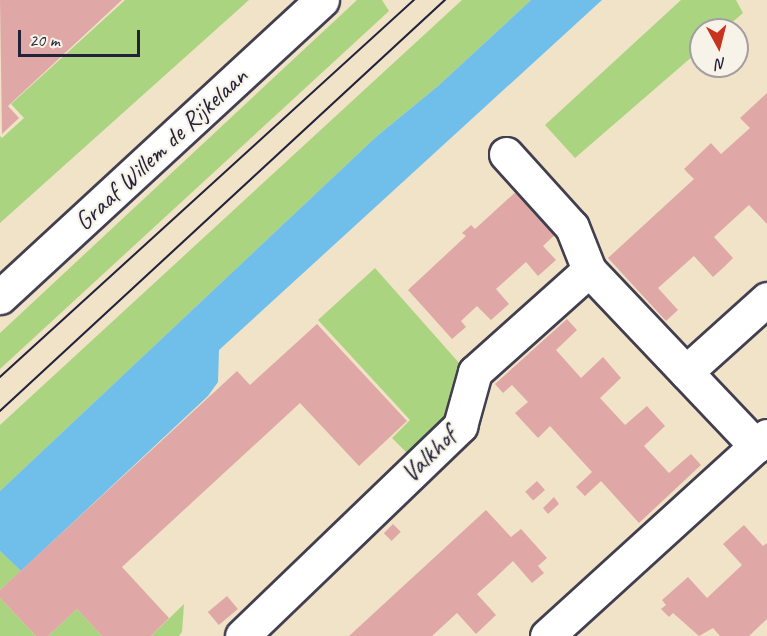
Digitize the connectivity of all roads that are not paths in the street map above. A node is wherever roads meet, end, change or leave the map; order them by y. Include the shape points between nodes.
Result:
1 (322, 0) edge
2 (506, 154) dead end
3 (589, 270) junction
4 (0, 297) edge
5 (766, 303) edge
6 (686, 372) junction
7 (761, 441) edge
8 (247, 634) edge
9 (547, 636) edge

1 - 4 street, Graaf Willem de Rijkelaan
2 - 3 street via 573,227
3 - 6 street
3 - 8 street, Valkhof via 475,372 460,426
5 - 6 street
6 - 7 street
7 - 9 street

